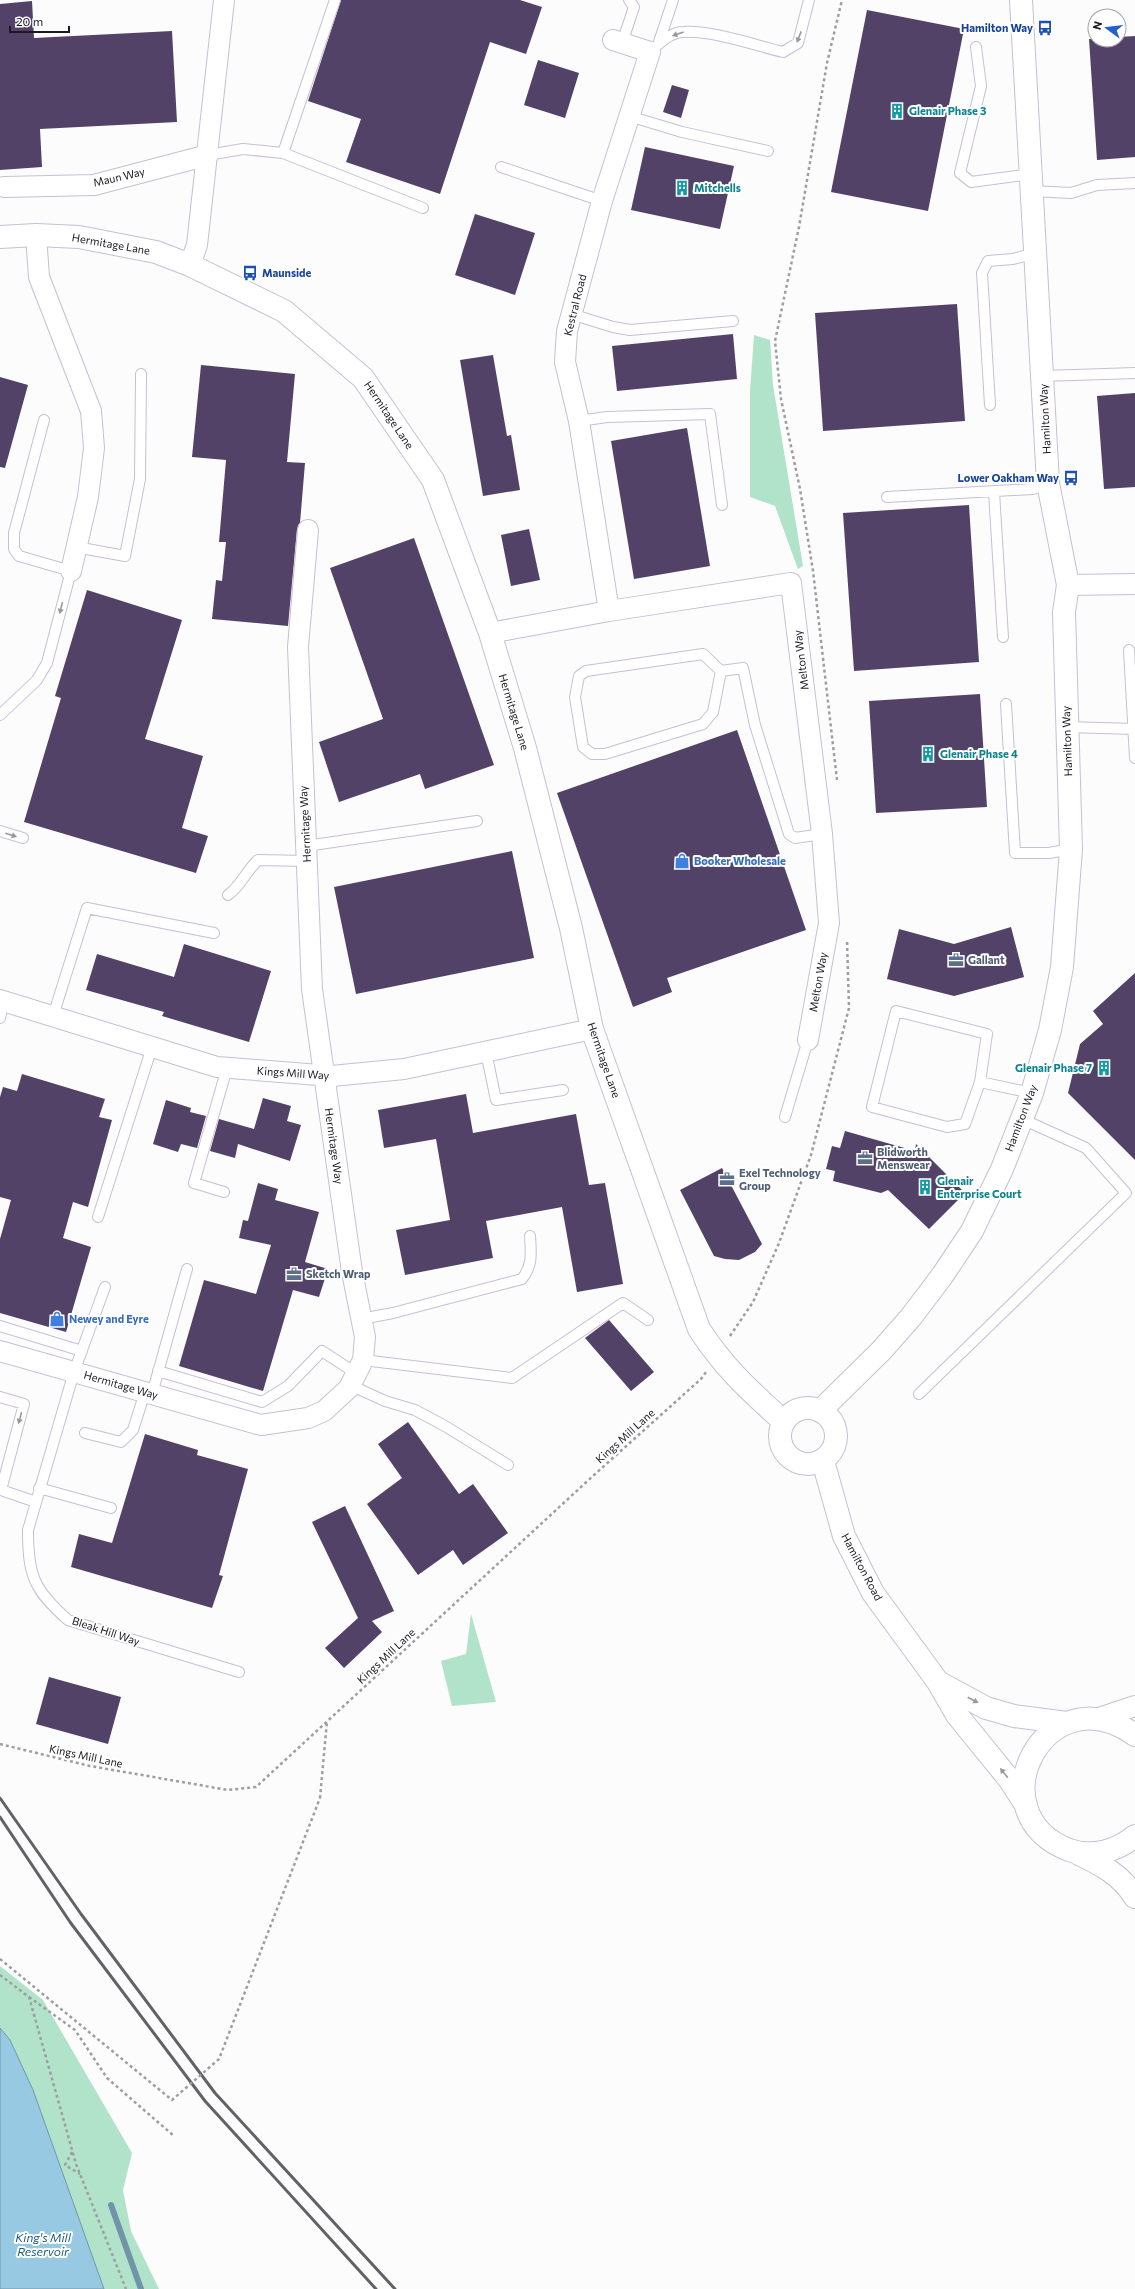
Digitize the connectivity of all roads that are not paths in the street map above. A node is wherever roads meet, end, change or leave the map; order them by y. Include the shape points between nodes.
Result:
1 (224, 0) edge
2 (335, 0) edge
3 (629, 0) edge
4 (673, 0) edge
5 (809, 0) edge
6 (1022, 0) edge
7 (617, 42) joint
8 (655, 47) junction
9 (976, 47) dead end
10 (629, 116) junction
11 (768, 151) dead end
12 (283, 153) junction
13 (208, 155) junction
14 (500, 167) dead end
15 (1031, 182) junction
16 (1135, 183) edge
17 (2, 185) edge
18 (602, 201) junction
19 (423, 208) dead end
20 (36, 235) junction
21 (0, 237) edge
22 (1036, 253) junction
23 (190, 265) junction
24 (571, 314) junction
25 (733, 321) dead end
26 (141, 374) dead end
27 (1135, 374) edge
28 (1043, 376) junction
29 (990, 405) dead end
30 (44, 420) dead end
31 (579, 421) junction
32 (1048, 483) junction
33 (994, 492) junction
34 (887, 497) dead end
35 (722, 505) dead end
36 (308, 530) dead end
37 (76, 547) junction
38 (71, 571) junction
39 (1135, 584) edge
40 (1068, 585) junction
41 (609, 611) junction
42 (490, 633) junction
43 (1003, 637) dead end
44 (1129, 650) dead end
45 (721, 671) junction
46 (1006, 704) dead end
47 (0, 715) edge
48 (1066, 727) junction
49 (1134, 729) edge
50 (1135, 758) edge
51 (476, 821) dead end
52 (0, 831) edge
53 (822, 834) junction
54 (23, 838) dead end
55 (1071, 849) junction
56 (306, 854) junction
57 (228, 896) dead end
58 (214, 933) dead end
59 (1, 1006) edge
60 (53, 1016) junction
61 (592, 1029) junction
62 (808, 1040) joint
63 (152, 1047) junction
64 (486, 1052) junction
65 (227, 1068) junction
66 (324, 1075) junction
67 (980, 1082) junction
68 (563, 1090) dead end
69 (1032, 1093) junction
70 (786, 1117) dead end
71 (1022, 1118) junction
72 (224, 1192) dead end
73 (98, 1217) dead end
74 (530, 1236) dead end
75 (187, 1269) dead end
76 (105, 1287) dead end
77 (361, 1319) junction
78 (648, 1320) dead end
79 (0, 1326) edge
80 (0, 1351) edge
81 (82, 1351) junction
82 (158, 1371) junction
83 (74, 1372) junction
84 (357, 1373) junction
85 (149, 1393) junction
86 (919, 1394) dead end
87 (0, 1397) edge
88 (239, 1407) junction
89 (820, 1412) junction
90 (783, 1421) junction
91 (85, 1433) dead end
92 (823, 1461) junction
93 (508, 1465) dead end
94 (39, 1488) junction
95 (36, 1502) junction
96 (111, 1508) dead end
97 (239, 1672) dead end
98 (938, 1682) junction
99 (1135, 1706) edge
100 (1096, 1718) junction
101 (1067, 1723) junction
102 (1135, 1735) edge
103 (1026, 1805) junction
104 (1135, 1836) edge
105 (1073, 1851) junction
106 (1135, 1897) edge

1 - 13 street
2 - 12 lane
3 - 7 lane via 634,7
4 - 8 lane
5 -> 8 lane via 798,43 783,52 709,34 682,31
6 - 15 street, Hamilton Way
7 - 8 street
8 - 10 street, Kestral Road
9 - 15 lane via 981,86 960,173 971,182
10 - 11 lane via 682,132
10 - 18 street, Kestral Road
12 - 13 lane via 243,149
12 - 19 lane
13 - 17 street, Maun Way via 94,184
13 - 23 street via 197,245
14 - 18 lane
15 - 16 lane via 1071,193 1097,185
15 - 22 street, Hamilton Way
18 - 24 street, Kestral Road
20 - 21 street, Hermitage Lane
20 - 23 street, Hermitage Lane via 79,237 149,250
20 - 37 street via 39,277 91,411 94,448 88,497
22 - 28 street, Hamilton Way
22 - 29 lane via 1013,260 988,261 982,273
23 - 42 street, Hermitage Lane via 284,311 363,378 433,480
24 - 25 lane via 630,330
24 - 31 street, Kestral Road via 565,362
26 - 37 lane via 140,479 125,556
27 - 28 lane
28 - 32 street, Hamilton Way
30 - 38 lane via 14,533 14,549 19,556
31 - 35 lane via 607,417 710,414
31 - 41 street, Kestral Road
32 - 33 lane via 1033,489
32 - 40 street, Hamilton Way
33 - 34 lane
33 - 43 lane
36 - 56 street, Hermitage Way via 298,647
37 - 38 street
38 -> 47 lane via 47,663 37,680
39 - 40 street
40 - 48 street, Hamilton Way via 1064,612
41 - 42 street, Melton Way
41 - 53 street, Melton Way via 791,583
42 - 61 street, Hermitage Lane via 525,748 571,928
44 - 49 lane
45 - 45 lane via 712,712 703,724 605,754 592,754 583,747 575,697 579,676 586,671 703,654
45 - 53 lane via 743,668 754,724 789,834 795,838
46 - 55 lane via 1015,853 1049,853
48 - 49 lane
48 - 55 street, Hamilton Way
49 - 50 lane
51 - 56 lane
52 -> 54 lane
53 - 62 street, Melton Way via 829,923
55 - 69 street, Hamilton Way via 1062,967 1050,1030
56 - 57 lane via 258,860
56 - 66 street, Hermitage Way via 312,989
58 - 60 lane via 87,908
59 - 60 street, Kings Mill Way
60 - 63 street, Kings Mill Way
61 - 64 street, Kings Mill Way
61 - 90 street, Hermitage Lane via 699,1330 716,1357 741,1384
62 - 70 lane
63 - 65 street, Kings Mill Way
63 - 73 lane
64 - 66 street, Kings Mill Way via 404,1069
64 - 68 lane via 496,1100
65 - 66 street, Kings Mill Way
65 - 72 lane via 194,1184
66 - 77 street, Hermitage Way
67 - 67 lane via 965,1124 947,1127 872,1107 896,1011 987,1034
67 - 69 lane
69 - 71 street, Hamilton Way
71 - 86 lane via 1086,1148 1126,1193
71 - 89 street, Hamilton Way via 1002,1169 972,1231 942,1276 912,1317
74 - 77 lane via 531,1262 522,1279
75 - 82 lane
76 - 81 lane, Bleak Hill Way
77 - 84 street, Hermitage Way via 365,1337
78 - 84 lane via 623,1303 512,1378
79 - 81 lane
80 - 83 street, Hermitage Way
81 - 83 lane, Bleak Hill Way
82 - 85 lane
82 - 88 lane
83 - 85 street, Hermitage Way
83 - 94 lane, Bleak Hill Way
84 - 88 lane via 322,1351 288,1386 262,1402
84 - 88 street, Hermitage Way via 342,1396 324,1411 308,1418 261,1425
84 - 93 lane via 385,1401 415,1410
85 - 88 street, Hermitage Way
85 - 91 lane via 133,1430 121,1442
87 -> 95 lane via 24,1404 0,1490
89 - 90 street via 808,1407 797,1409
89 - 92 street via 834,1424 837,1434 832,1453
90 - 92 street via 779,1434 780,1445 786,1455 803,1465
92 - 98 street, Hamilton Road via 844,1536 873,1593
94 - 95 lane, Bleak Hill Way
94 - 96 lane
95 - 97 lane, Bleak Hill Way via 28,1530 28,1555 33,1578 46,1600 68,1620
98 -> 101 street, Hamilton Road via 986,1708 1014,1716
103 -> 98 street, Hamilton Road via 1009,1779 957,1715
99 - 100 street
100 - 101 street, Hamilton Road
100 - 102 street, Hamilton Road via 1124,1727
101 - 103 street, Hamilton Road via 1042,1739 1033,1751 1024,1778
103 - 105 street, Hamilton Road via 1031,1818 1049,1839
104 - 105 street, Hamilton Road via 1114,1849 1101,1853
105 - 106 street, Hamilton Road via 1104,1866 1126,1883

